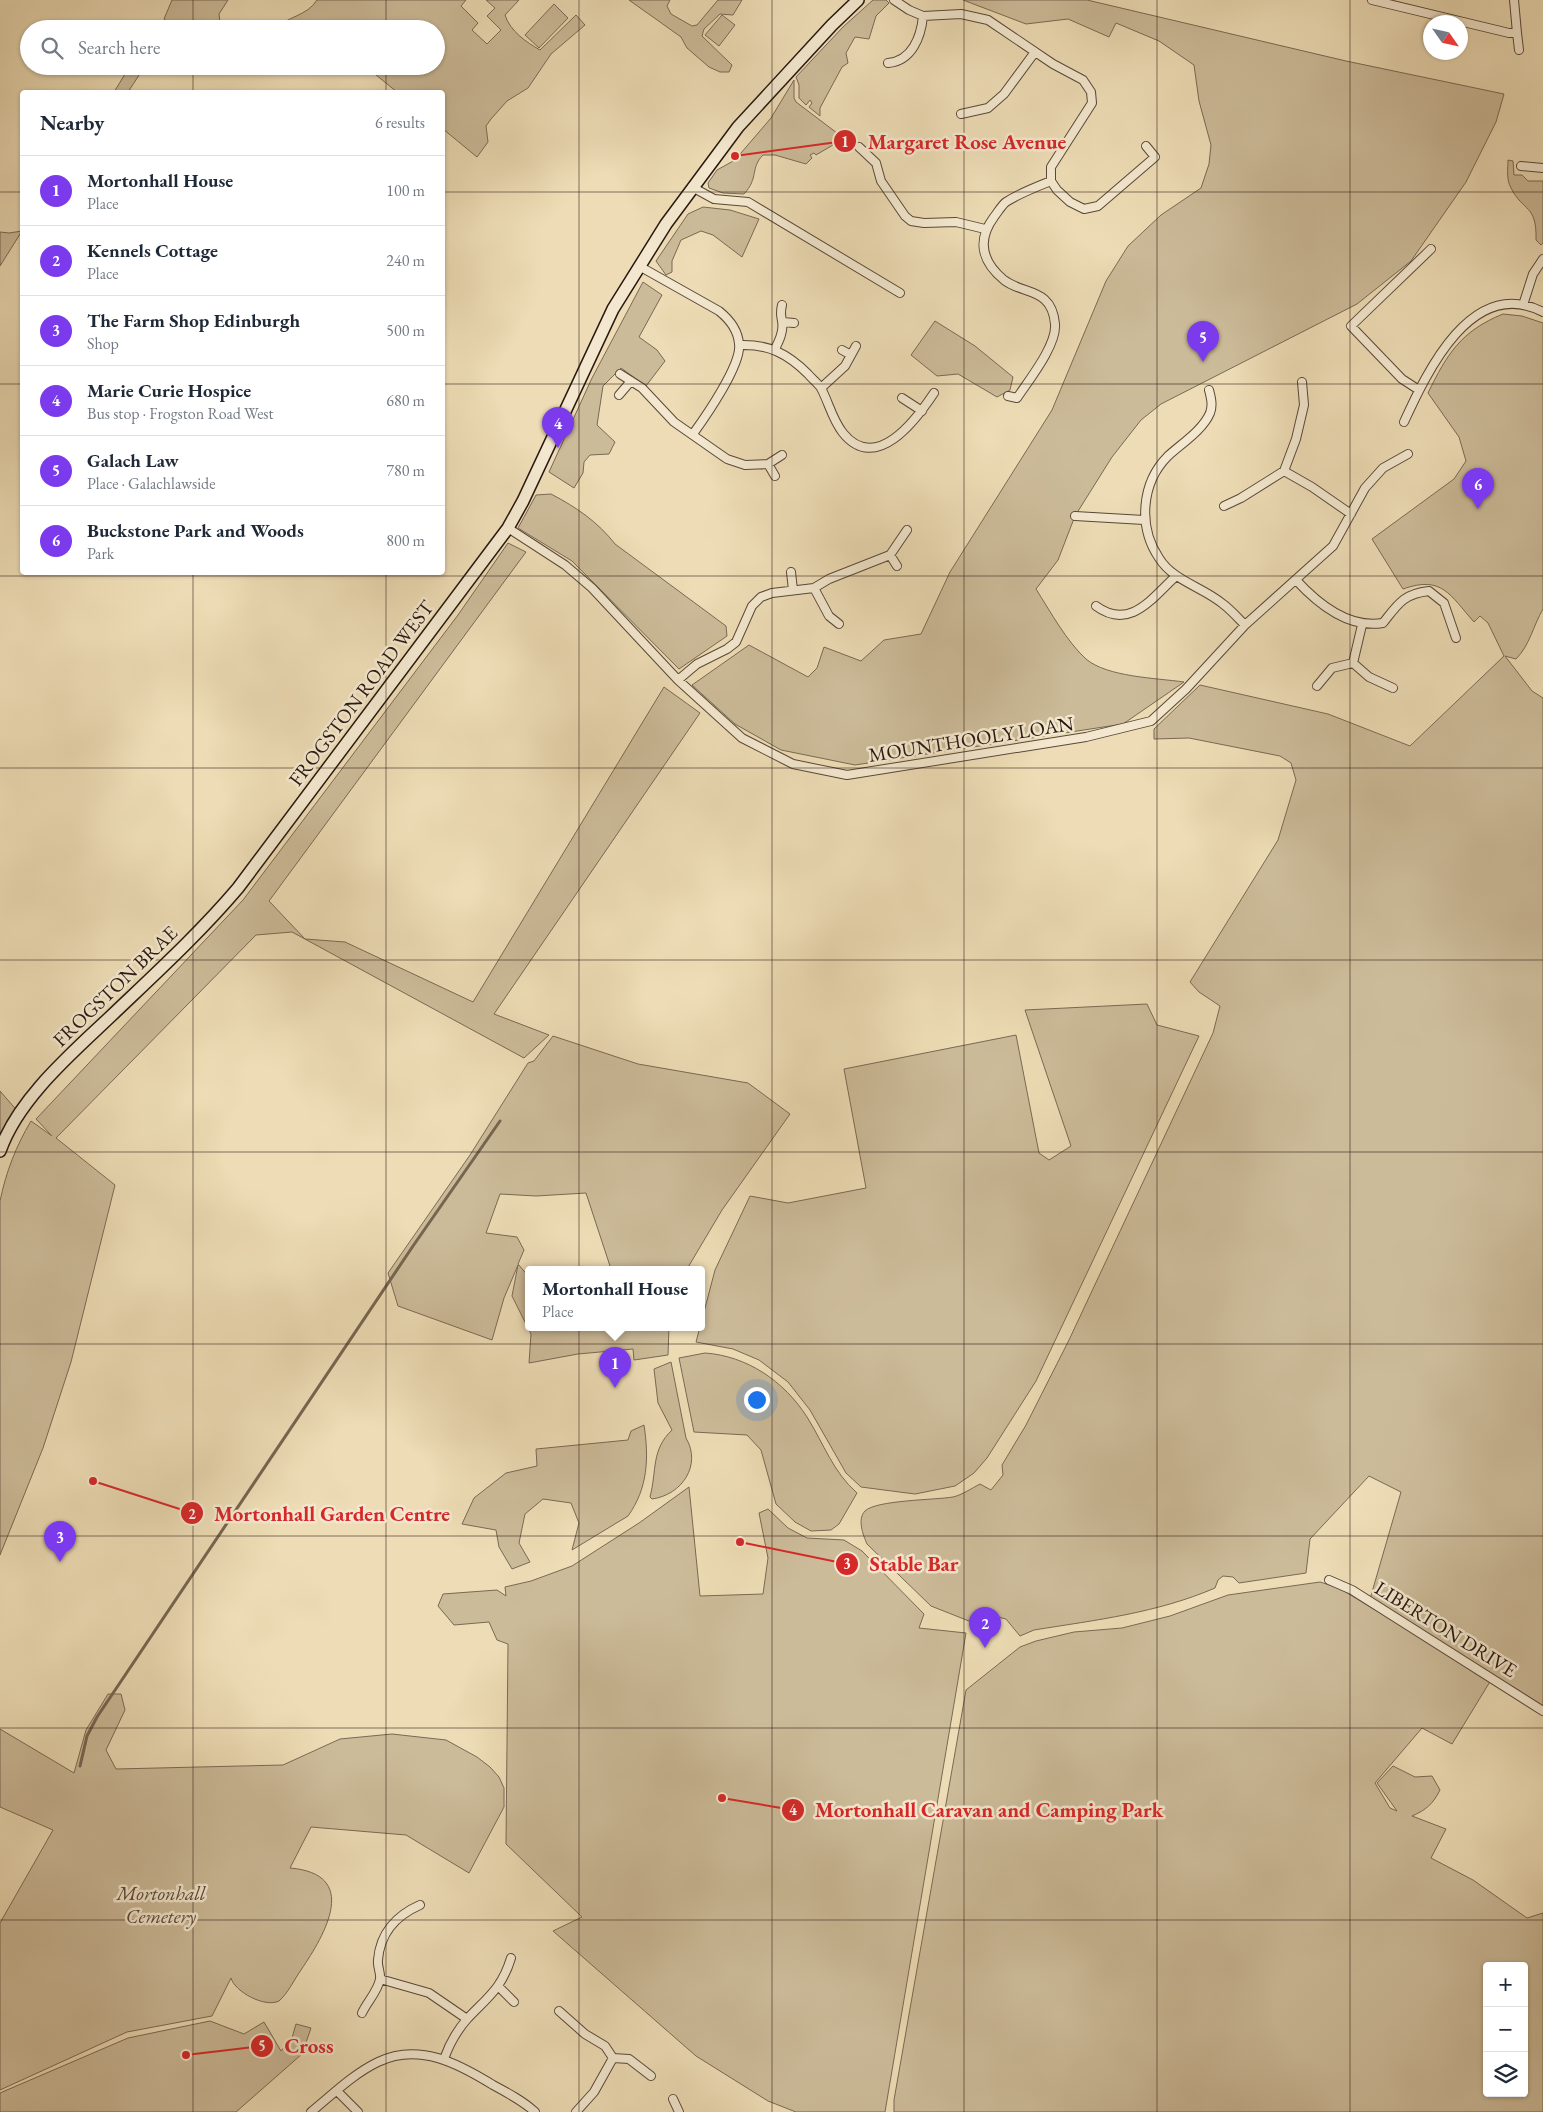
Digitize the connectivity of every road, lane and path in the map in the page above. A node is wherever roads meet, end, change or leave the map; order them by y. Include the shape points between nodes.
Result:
1 (858, 0) edge
2 (894, 0) edge
3 (1372, 0) edge
4 (1514, 0) edge
5 (923, 16) junction
6 (1517, 33) junction
7 (1519, 50) dead end
8 (1036, 52) junction
9 (888, 63) dead end
10 (961, 114) dead end
11 (1146, 146) dead end
12 (859, 147) dead end
13 (1522, 166) dead end
14 (1543, 168) edge
15 (1051, 181) junction
16 (692, 187) junction
17 (985, 229) junction
18 (1431, 248) dead end
19 (1543, 259) edge
20 (639, 266) junction
21 (900, 293) dead end
22 (782, 305) dead end
23 (1523, 305) junction
24 (1543, 312) edge
25 (783, 322) junction
26 (794, 323) dead end
27 (740, 345) junction
28 (856, 346) dead end
29 (775, 350) junction
30 (842, 350) dead end
31 (851, 355) junction
32 (620, 374) dead end
33 (631, 381) junction
34 (1302, 382) dead end
35 (821, 388) junction
36 (1209, 390) dead end
37 (1419, 390) junction
38 (934, 394) dead end
39 (619, 395) dead end
40 (1008, 396) dead end
41 (902, 398) dead end
42 (922, 411) junction
43 (1404, 422) dead end
44 (694, 434) junction
45 (1408, 454) dead end
46 (782, 455) dead end
47 (768, 464) junction
48 (1284, 471) junction
49 (776, 476) dead end
50 (1224, 506) dead end
51 (1351, 514) junction
52 (1075, 516) dead end
53 (1144, 520) junction
54 (508, 528) junction
55 (907, 530) dead end
56 (890, 555) junction
57 (897, 566) dead end
58 (791, 572) dead end
59 (1176, 576) junction
60 (1296, 580) junction
61 (814, 588) junction
62 (793, 590) junction
63 (1096, 606) dead end
64 (839, 624) dead end
65 (1245, 625) junction
66 (1362, 625) junction
67 (1456, 638) dead end
68 (1353, 663) junction
69 (678, 680) junction
70 (1317, 686) dead end
71 (1393, 688) dead end
72 (238, 888) joint
73 (0, 1151) edge
74 (1329, 1580) dead end
75 (1543, 1711) edge
76 (420, 1905) dead end
77 (511, 1958) dead end
78 (380, 1978) junction
79 (499, 1987) junction
80 (514, 2002) dead end
81 (559, 2011) dead end
82 (362, 2013) dead end
83 (467, 2020) junction
84 (613, 2058) junction
85 (444, 2059) junction
86 (651, 2076) dead end
87 (337, 2091) junction
88 (673, 2099) dead end
89 (310, 2112) edge
90 (358, 2112) edge
91 (535, 2112) edge
92 (576, 2112) edge
93 (680, 2112) edge

1 - 16 main road, FROGSTON ROAD WEST via 750,114
2 - 5 street
3 - 6 street
4 - 6 street
5 - 8 street via 961,14 988,20
5 - 9 street via 922,33 915,47 905,56
6 - 7 street
8 - 10 street via 1004,94 988,108
8 - 15 street via 1083,80 1091,92 1092,103 1051,167
11 - 15 street via 1155,157 1098,206 1084,208 1070,202
12 - 17 street via 876,163 881,182 911,221 956,222
13 - 14 street
15 - 17 street via 1004,204
16 - 20 main road, FROGSTON ROAD WEST
16 - 21 street via 714,199 748,202
17 - 40 street via 984,252 994,268 1004,280 1034,291 1043,298 1056,324 1047,351 1017,398
18 - 37 street via 1351,326 1402,380
19 - 23 street via 1533,274
20 - 27 street via 726,317 737,333
20 - 54 main road, FROGSTON ROAD WEST via 613,309 524,501
22 - 25 street via 779,313
23 - 24 street
23 - 37 street via 1495,306 1465,324 1433,363
25 - 26 street
25 - 29 street
27 - 29 street
27 - 44 street via 720,393
28 - 31 street
29 - 35 street via 802,368
30 - 31 street
31 - 35 street via 845,366
32 - 33 street
33 - 39 street
33 - 44 street via 642,388 674,422
34 - 48 street via 1304,405
35 - 42 street via 833,418 844,434 867,448 888,444
36 - 53 street via 1210,414 1166,458 1156,473 1149,490
37 - 43 street
38 - 42 street
41 - 42 street
44 - 47 street via 734,462
45 - 51 street, MOUNTHOOLY LOAN via 1383,468 1365,488
46 - 47 street
47 - 49 street
48 - 50 street
48 - 51 street
51 - 60 street, MOUNTHOOLY LOAN via 1333,546
52 - 53 street
53 - 59 street via 1159,559
54 - 69 street, MOUNTHOOLY LOAN via 565,565 592,588
54 - 72 main road, FROGSTON ROAD WEST
55 - 56 street
56 - 57 street
56 - 61 street
58 - 62 street
59 - 63 street via 1138,612 1105,613
59 - 65 street via 1223,604
60 - 65 street, MOUNTHOOLY LOAN
60 - 66 street via 1322,605
61 - 62 street
61 - 64 street via 828,616
62 - 69 street via 772,592 761,597 752,606 736,642 697,664
65 - 69 street, MOUNTHOOLY LOAN via 1186,689 1151,721 1086,737 854,774 792,764 759,749 729,728
66 - 67 street via 1383,623 1403,598 1429,591 1444,603
66 - 68 street
68 - 70 street via 1332,668
68 - 71 street via 1369,677
72 - 73 main road, FROGSTON BRAE via 190,940 57,1067 20,1114
74 - 75 street, LIBERTON DRIVE via 1352,1590
76 - 78 street via 405,1912 387,1931 378,1959
77 - 79 street
78 - 82 street
78 - 83 street via 429,1993
79 - 80 street
79 - 83 street
81 - 84 street via 585,2034 605,2046
83 - 85 street
84 - 86 street via 629,2059
84 - 92 street via 594,2092
85 - 87 street via 415,2054 390,2057 361,2072
85 - 91 street
87 - 89 street
87 - 90 street
88 - 93 street

